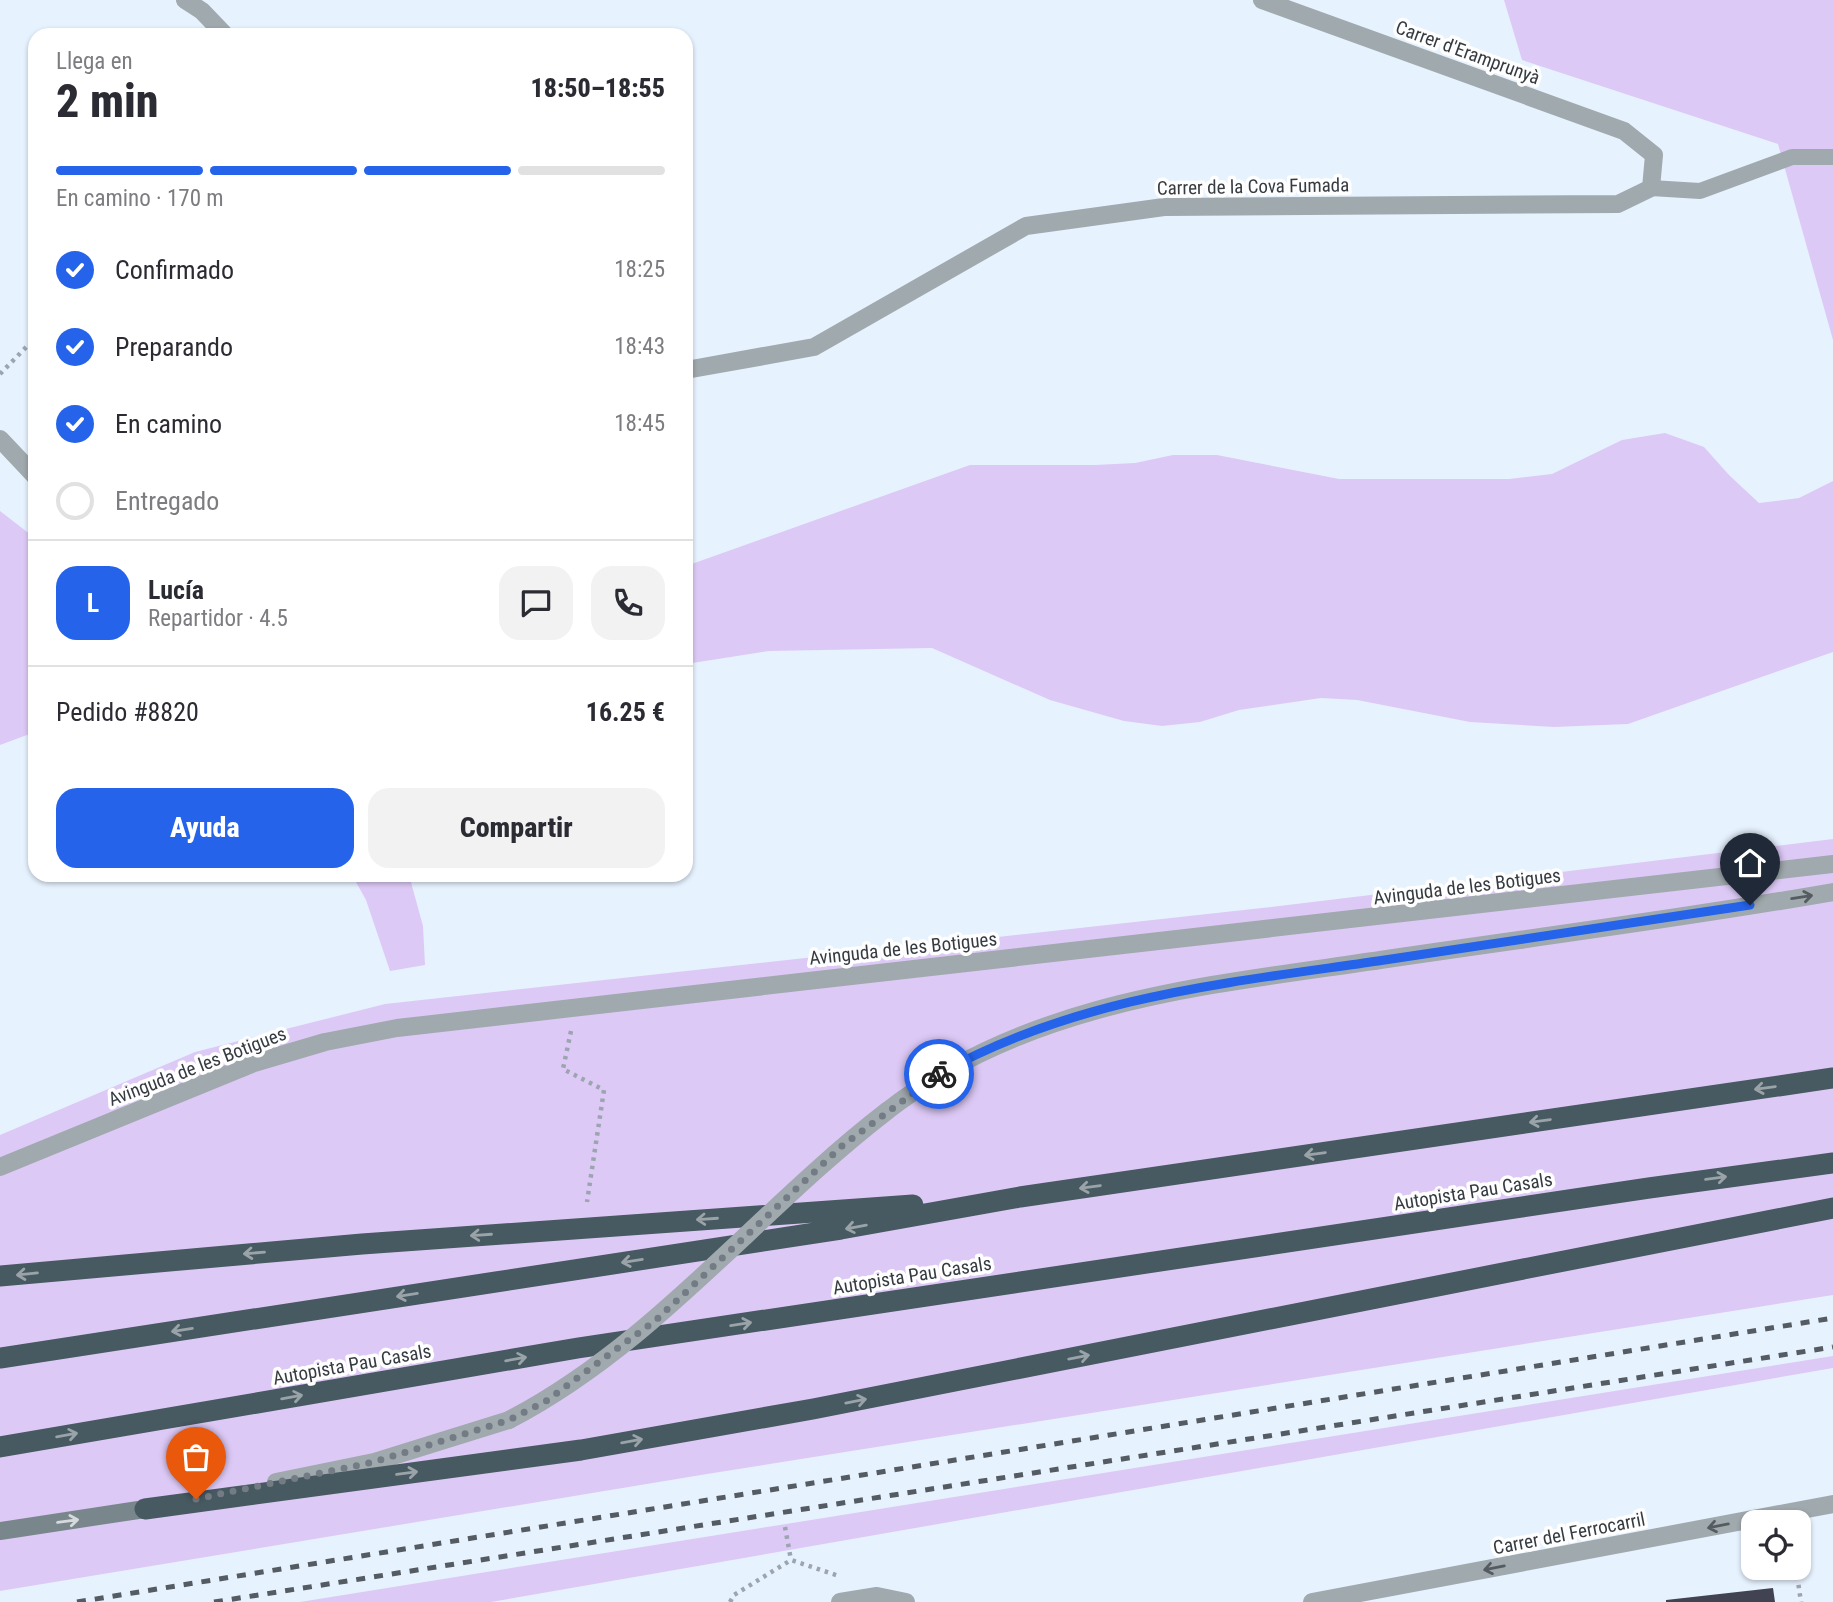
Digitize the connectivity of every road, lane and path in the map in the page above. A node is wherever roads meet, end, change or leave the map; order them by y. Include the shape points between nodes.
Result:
1 (185, 0) edge
2 (1262, 0) edge
3 (218, 28) edge
4 (1833, 158) edge
5 (1651, 188) junction
6 (28, 345) edge
7 (693, 369) edge
8 (0, 374) edge
9 (0, 439) edge
10 (28, 469) edge
11 (1833, 864) edge
12 (1833, 892) edge
13 (561, 1030) dead end
14 (1833, 1078) edge
15 (1833, 1163) edge
16 (0, 1167) edge
17 (1020, 1197) junction
18 (587, 1202) dead end
19 (1833, 1208) edge
20 (0, 1276) edge
21 (0, 1359) edge
22 (0, 1447) edge
23 (1833, 1504) edge
24 (145, 1509) junction
25 (785, 1527) dead end
26 (0, 1531) edge
27 (1798, 1580) edge
28 (730, 1602) edge
29 (840, 1602) edge
30 (906, 1602) edge
31 (1312, 1602) edge
32 (1801, 1602) edge

1 - 3 street
2 - 5 street, Carrer d'Eramprunyà via 1624,131 1654,155
4 - 5 lane via 1792,158 1700,191
5 - 7 street, Carrer de la Cova Fumada via 1618,204 1164,206 1026,226 814,347
6 - 8 path
9 - 10 street
11 - 16 street, Avinguda de les Botigues via 397,1028 325,1042 254,1063
24 -> 12 street, bridge via 374,1462 509,1420 546,1401 656,1320 810,1174 923,1083 1035,1028 1116,1003 1235,981
13 - 18 path via 572,1029 563,1069 604,1090
14 -> 17 highway
22 -> 15 highway, Autopista Pau Casals via 578,1348
17 -> 20 highway via 362,1244
17 -> 21 highway via 841,1230
24 -> 19 highway via 581,1450 813,1409
23 -> 31 street, Carrer del Ferrocarril
26 -> 24 main road
25 - 28 path via 791,1560
27 - 32 path
29 - 30 street via 877,1596

